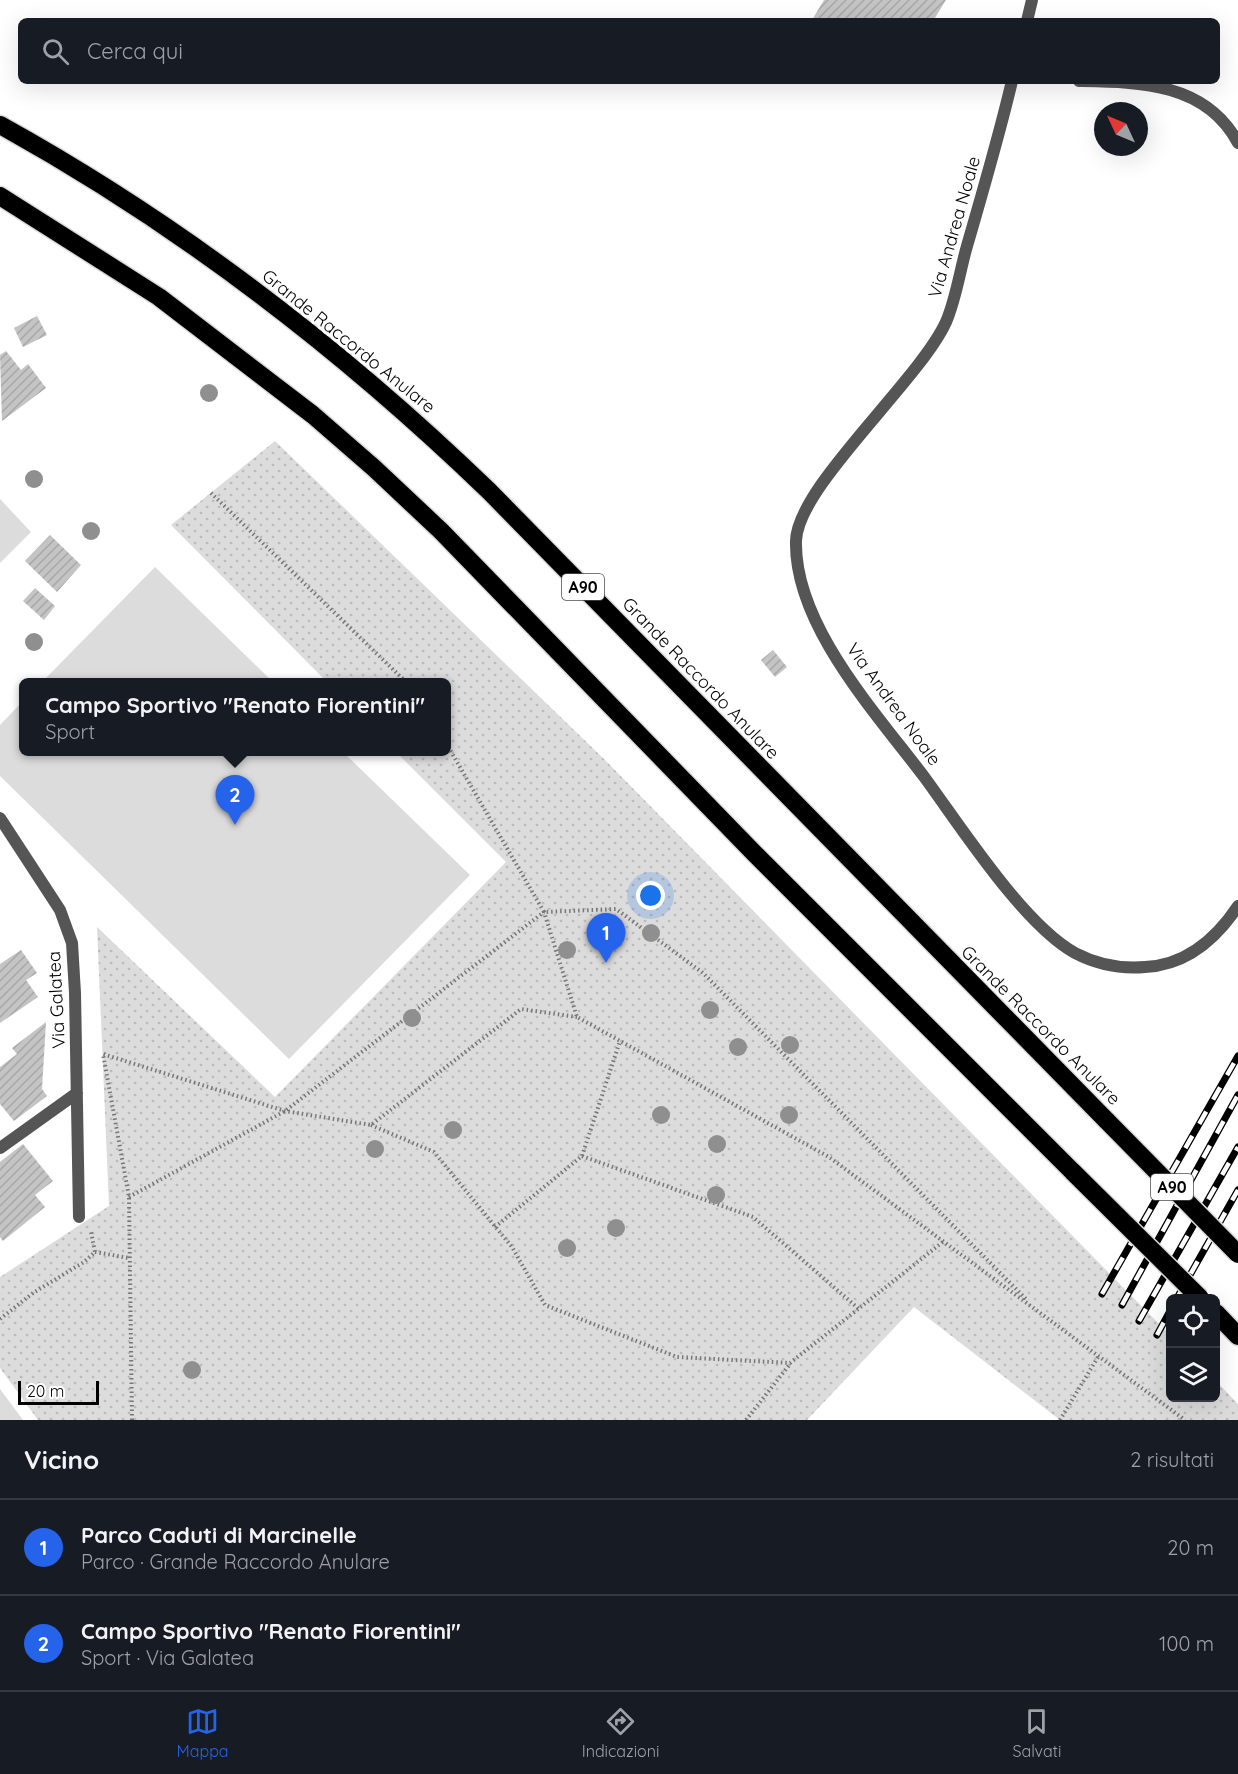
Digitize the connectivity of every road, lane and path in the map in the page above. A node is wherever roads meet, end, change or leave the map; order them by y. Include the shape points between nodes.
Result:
1 (1032, 0) edge
2 (1028, 18) edge
3 (1011, 84) edge
4 (1152, 84) edge
5 (0, 124) edge
6 (1238, 143) edge
7 (0, 196) edge
8 (211, 493) dead end
9 (402, 678) edge
10 (451, 750) edge
11 (0, 818) edge
12 (1238, 906) edge
13 (544, 912) junction
14 (576, 1017) junction
15 (620, 1041) junction
16 (77, 1093) junction
17 (285, 1111) junction
18 (371, 1125) junction
19 (0, 1148) edge
20 (582, 1156) junction
21 (129, 1197) junction
22 (79, 1217) joint
23 (495, 1227) junction
24 (944, 1241) junction
25 (95, 1252) junction
26 (1238, 1254) edge
27 (130, 1258) junction
28 (1195, 1294) edge
29 (859, 1309) junction
30 (1037, 1310) junction
31 (0, 1318) edge
32 (1220, 1318) edge
33 (1235, 1333) edge
34 (1098, 1357) junction
35 (790, 1363) junction
36 (132, 1420) edge
37 (746, 1420) edge
38 (1060, 1420) edge
39 (1185, 1420) edge

1 - 2 street
3 - 12 street, Via Andrea Noale via 946,322 900,389 805,509 796,536 796,563 811,610 841,666 1010,892 1052,936 1095,962 1118,967 1162,966 1189,956 1226,924
4 - 6 street via 1168,87 1202,105
5 - 26 highway, Grande Raccordo Anulare / A90, bridge via 71,165 202,252 347,362 418,424 489,490
7 - 28 highway, bridge via 159,297 313,415 374,468 449,539 754,854
8 - 9 path
10 - 13 path
11 - 16 street, Via Galatea via 60,910 69,932 75,979
13 - 14 path
13 - 17 path
13 - 30 path via 616,909 703,973
14 - 15 path
14 - 18 path via 521,1009
15 - 20 path
15 - 24 path via 829,1157
16 - 19 street
16 - 22 street, Via Galatea
17 - 18 path
17 - 21 path
17 - 21 path via 103,1054
18 - 23 path via 434,1152
20 - 23 path
20 - 29 path via 753,1217
21 - 27 path
22 - 25 path via 93,1235
23 - 35 path via 512,1247 545,1305 677,1358
24 - 29 path
24 - 30 path
25 - 27 path
25 - 31 path
27 - 36 path
29 - 35 path
30 - 34 path
32 - 33 highway
34 - 38 path
34 - 39 path
35 - 37 path

